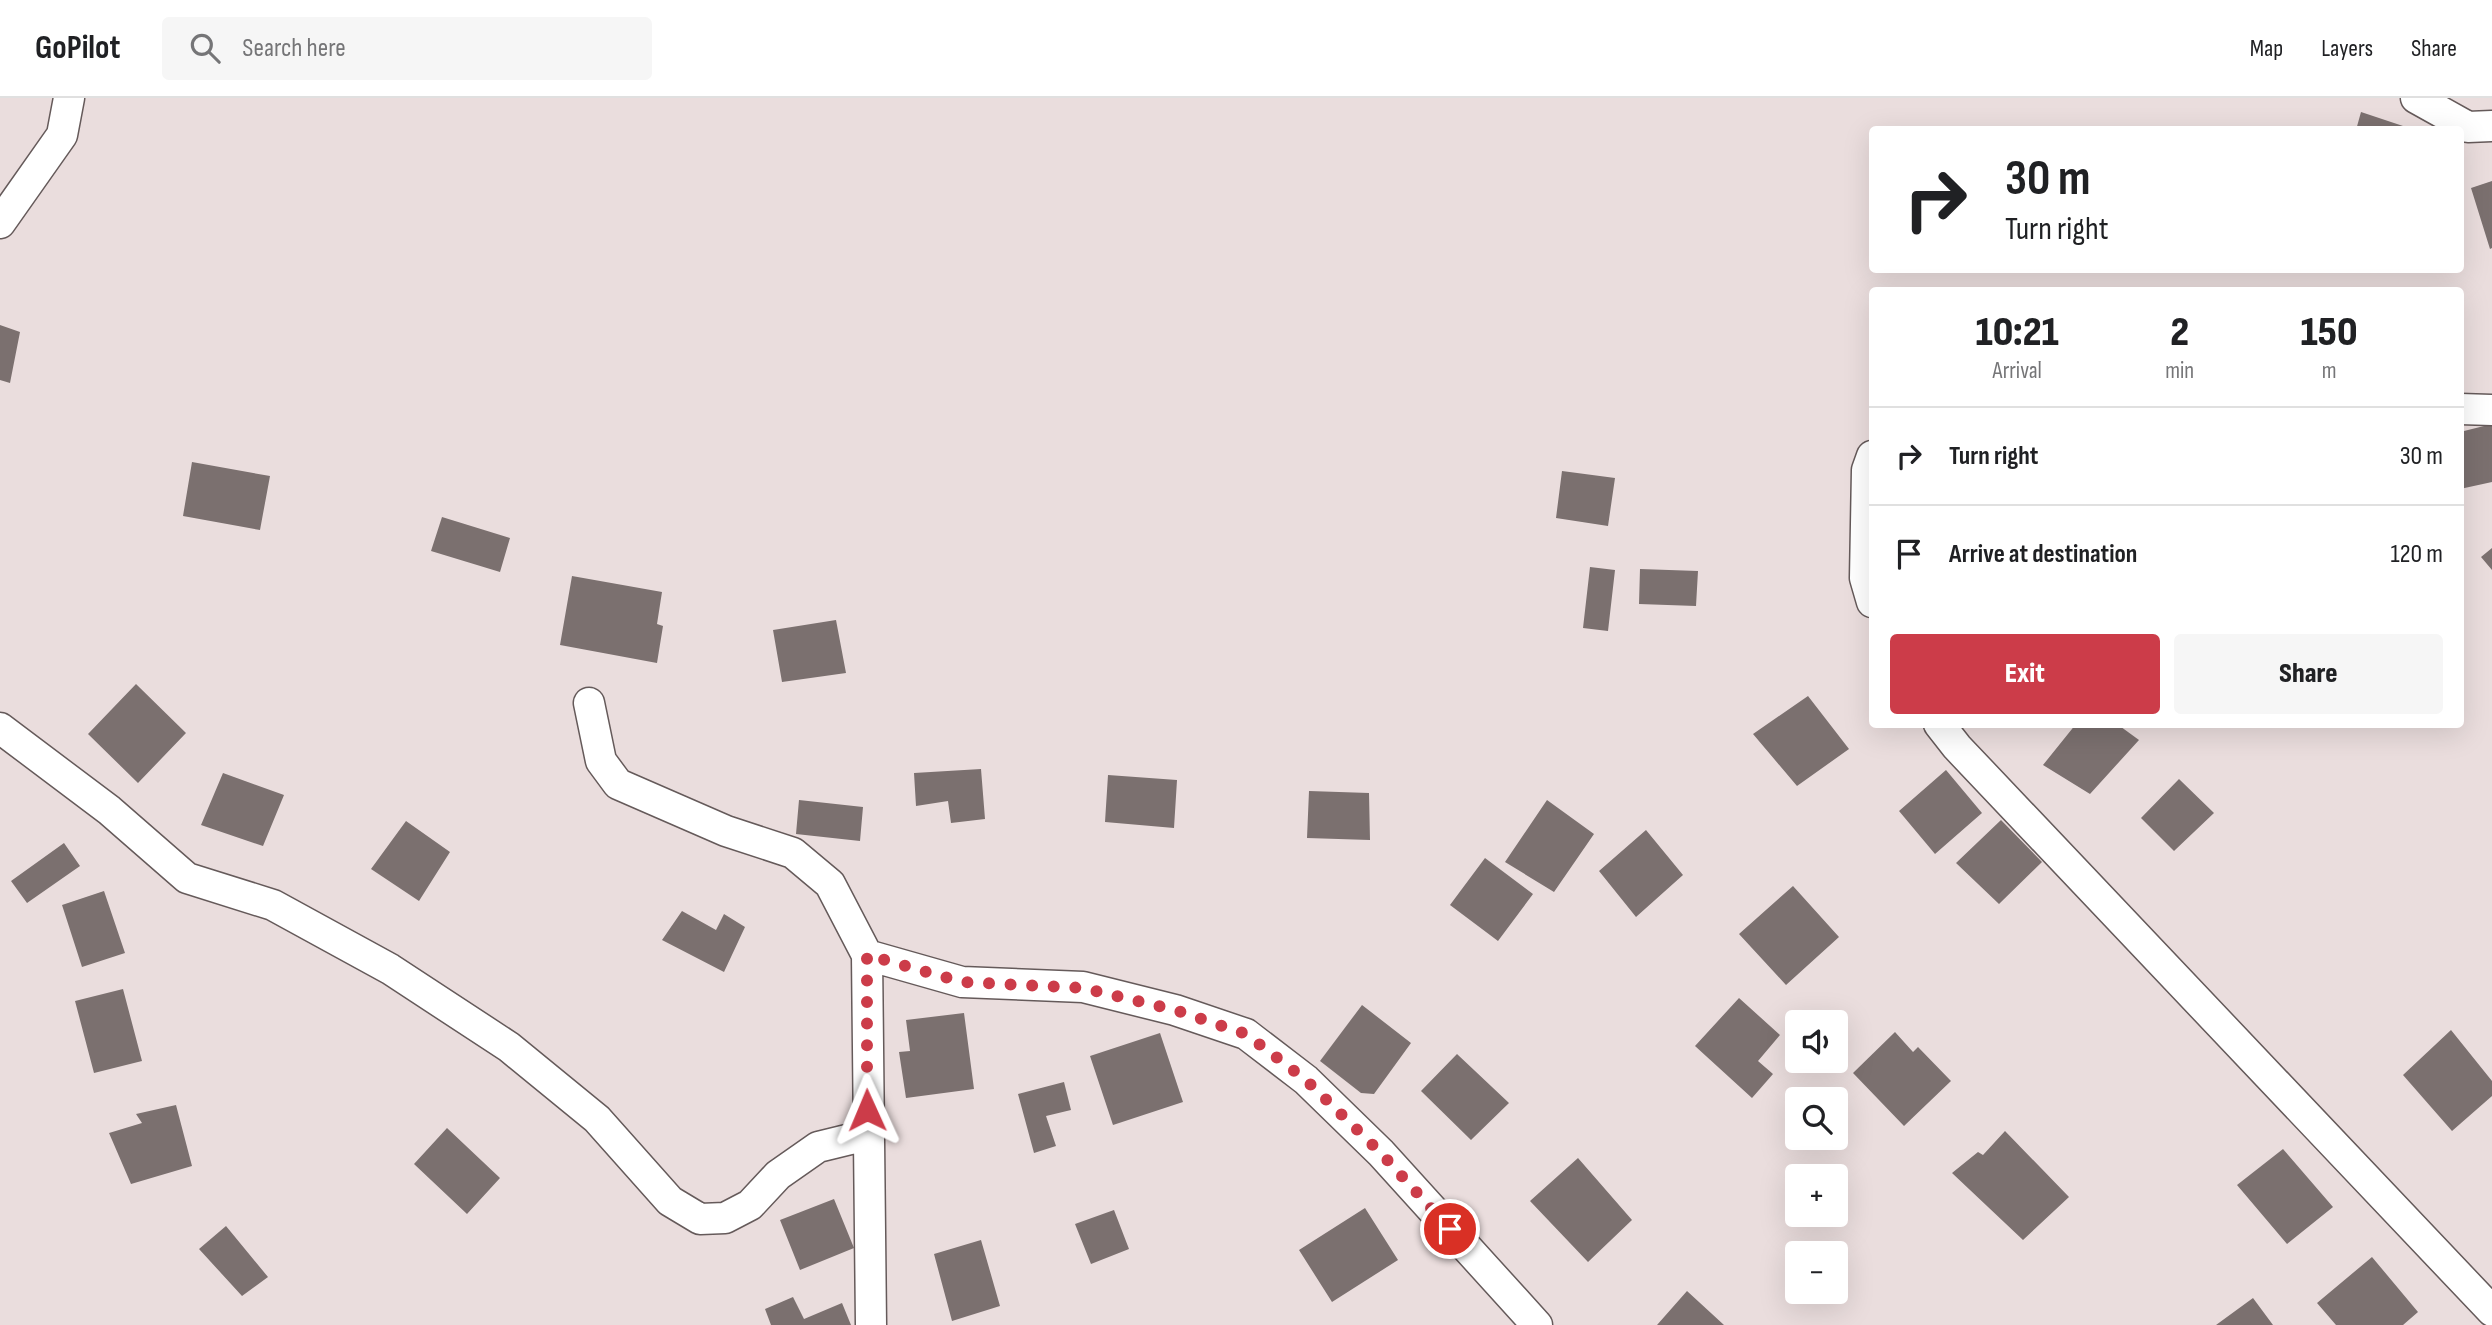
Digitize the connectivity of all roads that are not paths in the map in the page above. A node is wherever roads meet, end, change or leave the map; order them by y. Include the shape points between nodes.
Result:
1 (69, 98) edge
2 (2416, 98) edge
3 (2492, 126) edge
4 (0, 223) edge
5 (2464, 409) edge
6 (2492, 410) edge
7 (1869, 464) edge
8 (1869, 592) edge
9 (589, 703) dead end
10 (0, 728) edge
11 (1942, 728) edge
12 (867, 955) junction
13 (867, 1135) junction
14 (2492, 1311) edge
15 (871, 1325) edge
16 (1537, 1325) edge

1 - 4 street via 62,135
2 - 3 street via 2468,127
5 - 6 street
7 - 8 street via 1865,578
9 - 12 street via 601,761 618,784 726,831 793,853 830,884
10 - 13 street via 109,810 187,877 273,905 390,969 509,1048 597,1119 670,1201 700,1219 725,1218 750,1205 778,1175 818,1147
11 - 14 street
12 - 13 street
12 - 16 street via 962,982 1083,988 1175,1010 1246,1034 1306,1080 1381,1153
13 - 15 street

